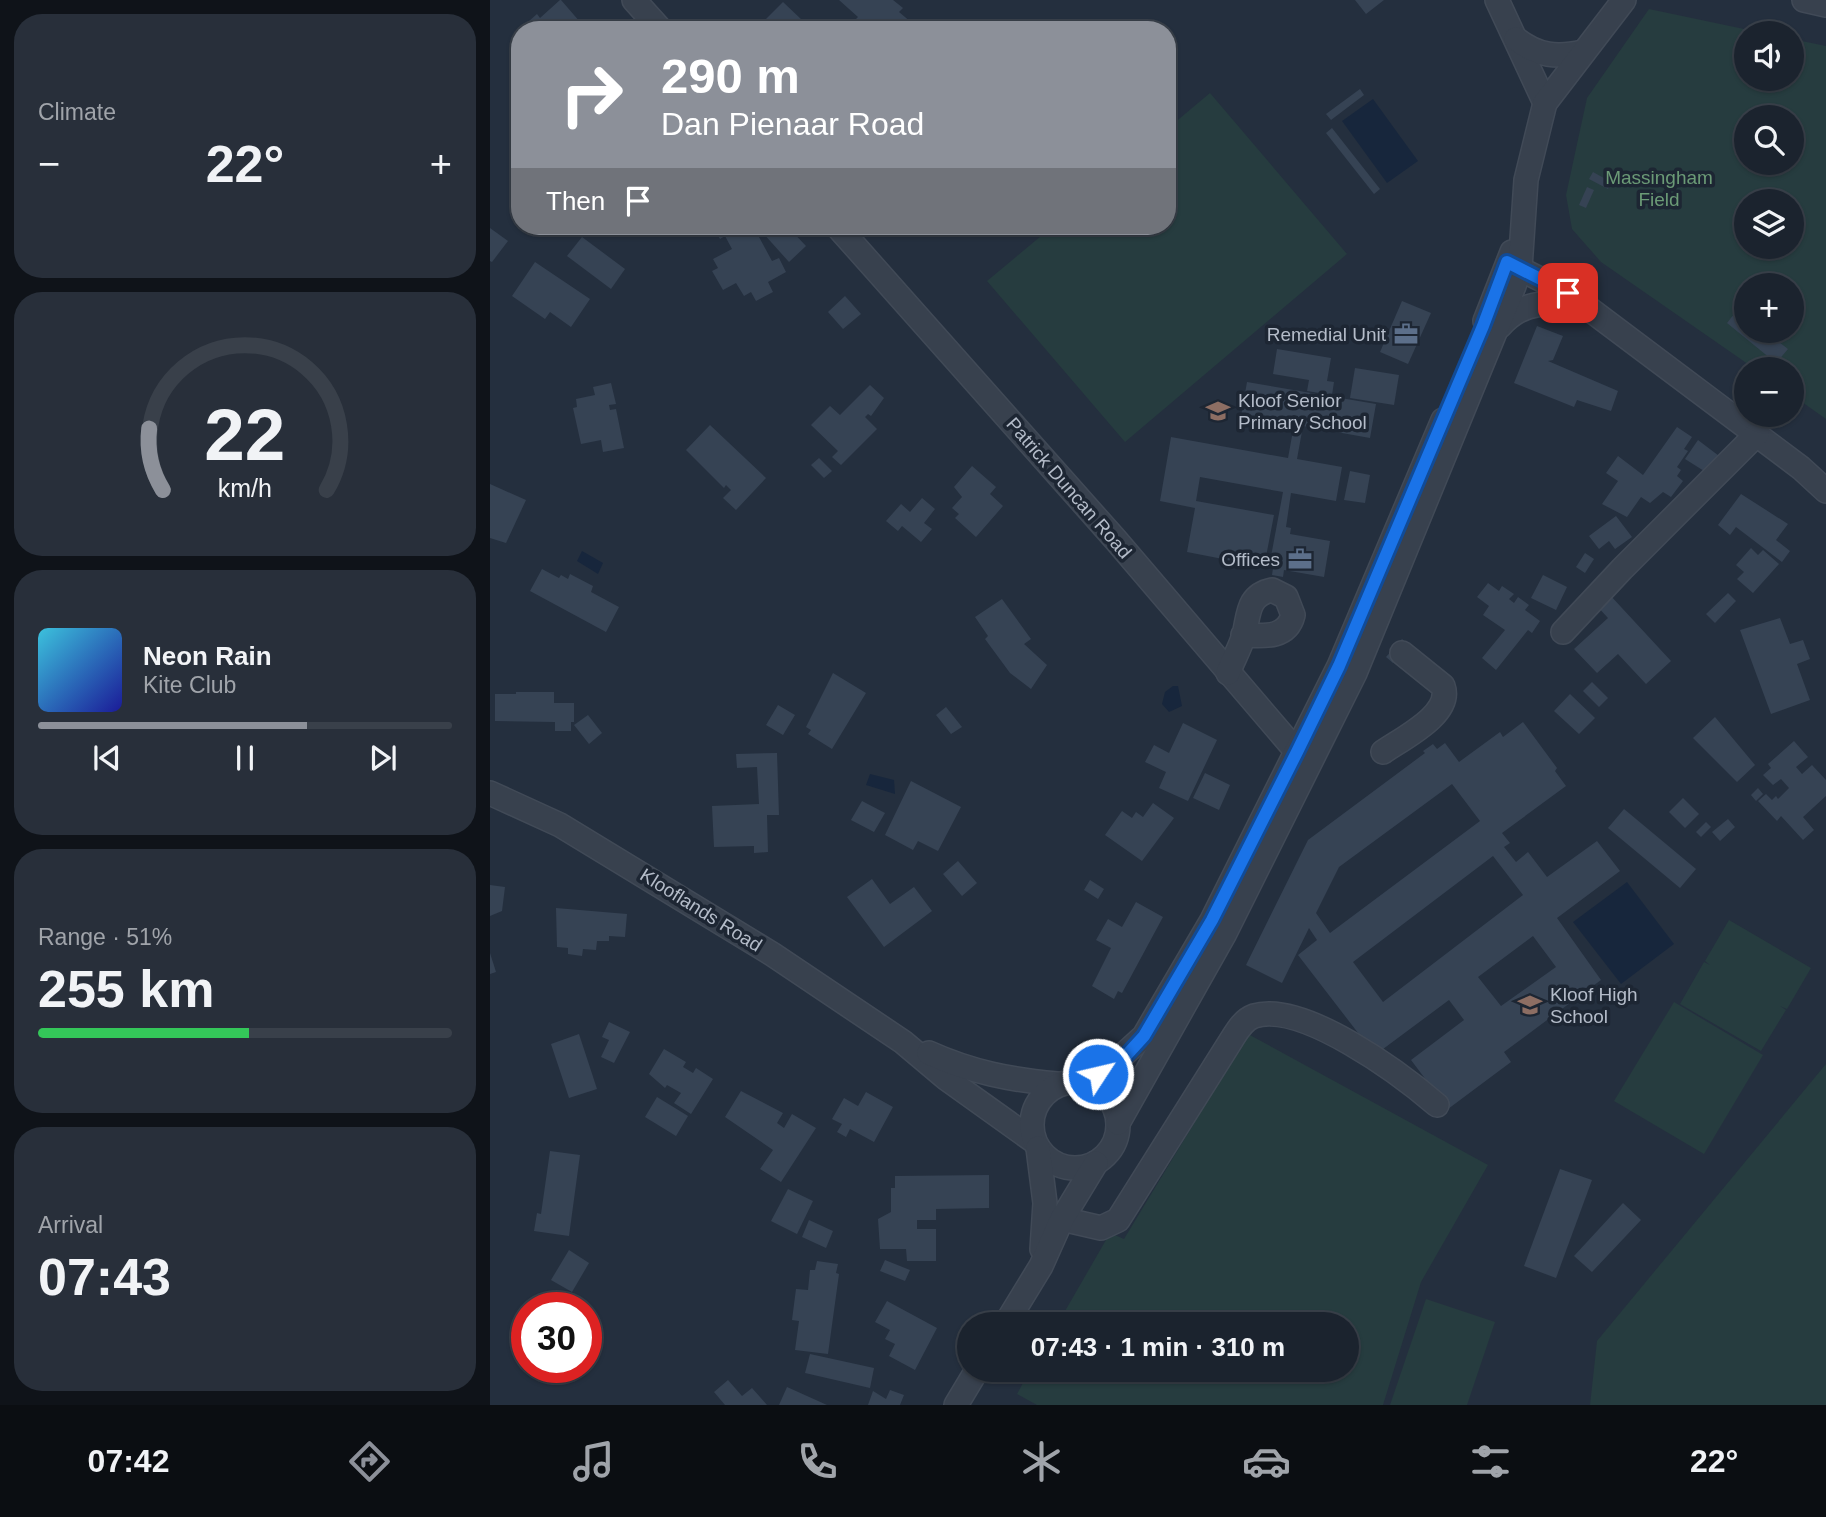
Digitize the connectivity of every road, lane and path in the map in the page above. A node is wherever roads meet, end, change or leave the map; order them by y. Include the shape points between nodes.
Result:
1 (634, 0) edge
2 (1497, 0) edge
3 (1624, 0) edge
4 (1804, 0) edge
5 (1826, 5) edge
6 (653, 21) edge
7 (1516, 39) junction
8 (1583, 52) junction
9 (1545, 103) junction
10 (845, 235) edge
11 (1513, 265) junction
12 (1590, 312) junction
13 (1499, 327) junction
14 (1757, 434) junction
15 (1826, 491) edge
16 (1563, 632) dead end
17 (1244, 635) dead end
18 (1371, 635) junction
19 (1227, 673) junction
20 (1255, 705) junction
21 (1311, 725) junction
22 (1297, 752) junction
23 (1383, 752) dead end
24 (490, 793) edge
25 (903, 1042) junction
26 (1068, 1083) junction
27 (1437, 1105) dead end
28 (1118, 1123) junction
29 (1036, 1145) junction
30 (1096, 1163) junction
31 (1062, 1219) junction
32 (1041, 1266) junction
33 (1013, 1312) edge
34 (970, 1382) edge
35 (956, 1405) edge

1 - 6 street
2 - 7 street
3 - 8 street
4 - 5 street
7 - 8 street via 1539,54
7 - 9 street
8 - 9 street
9 - 11 street via 1526,180
10 - 19 street, Patrick Duncan Road via 1115,539
11 - 12 street via 1568,293
11 - 13 street
11 - 21 street
12 - 13 street via 1547,302 1511,313
12 - 14 street
13 - 18 street
14 - 15 street
14 - 16 street
17 - 19 street
18 - 23 street via 1443,686 1445,698 1437,713
18 - 28 street via 1307,774 1225,933
19 - 20 street, Patrick Duncan Road
20 - 21 street via 1286,721
20 - 22 street, Patrick Duncan Road
21 - 22 street
22 - 26 street via 1212,920 1144,1036 1110,1068
24 - 25 street, Klooflands Road via 560,825 637,870
25 - 26 street, Klooflands Road via 971,1071 1010,1080
25 - 29 street, Klooflands Road
26 - 28 street via 1102,1091 1116,1111
26 - 29 street via 1043,1095 1036,1105 1031,1130
27 - 31 street via 1413,1084 1326,1029 1288,1016 1254,1016 1231,1039 1118,1220 1101,1228
28 - 30 street via 1110,1150
29 - 30 street via 1070,1168
29 - 32 street via 1045,1212
30 - 31 street
31 - 32 street
32 - 33 street
34 - 35 street

